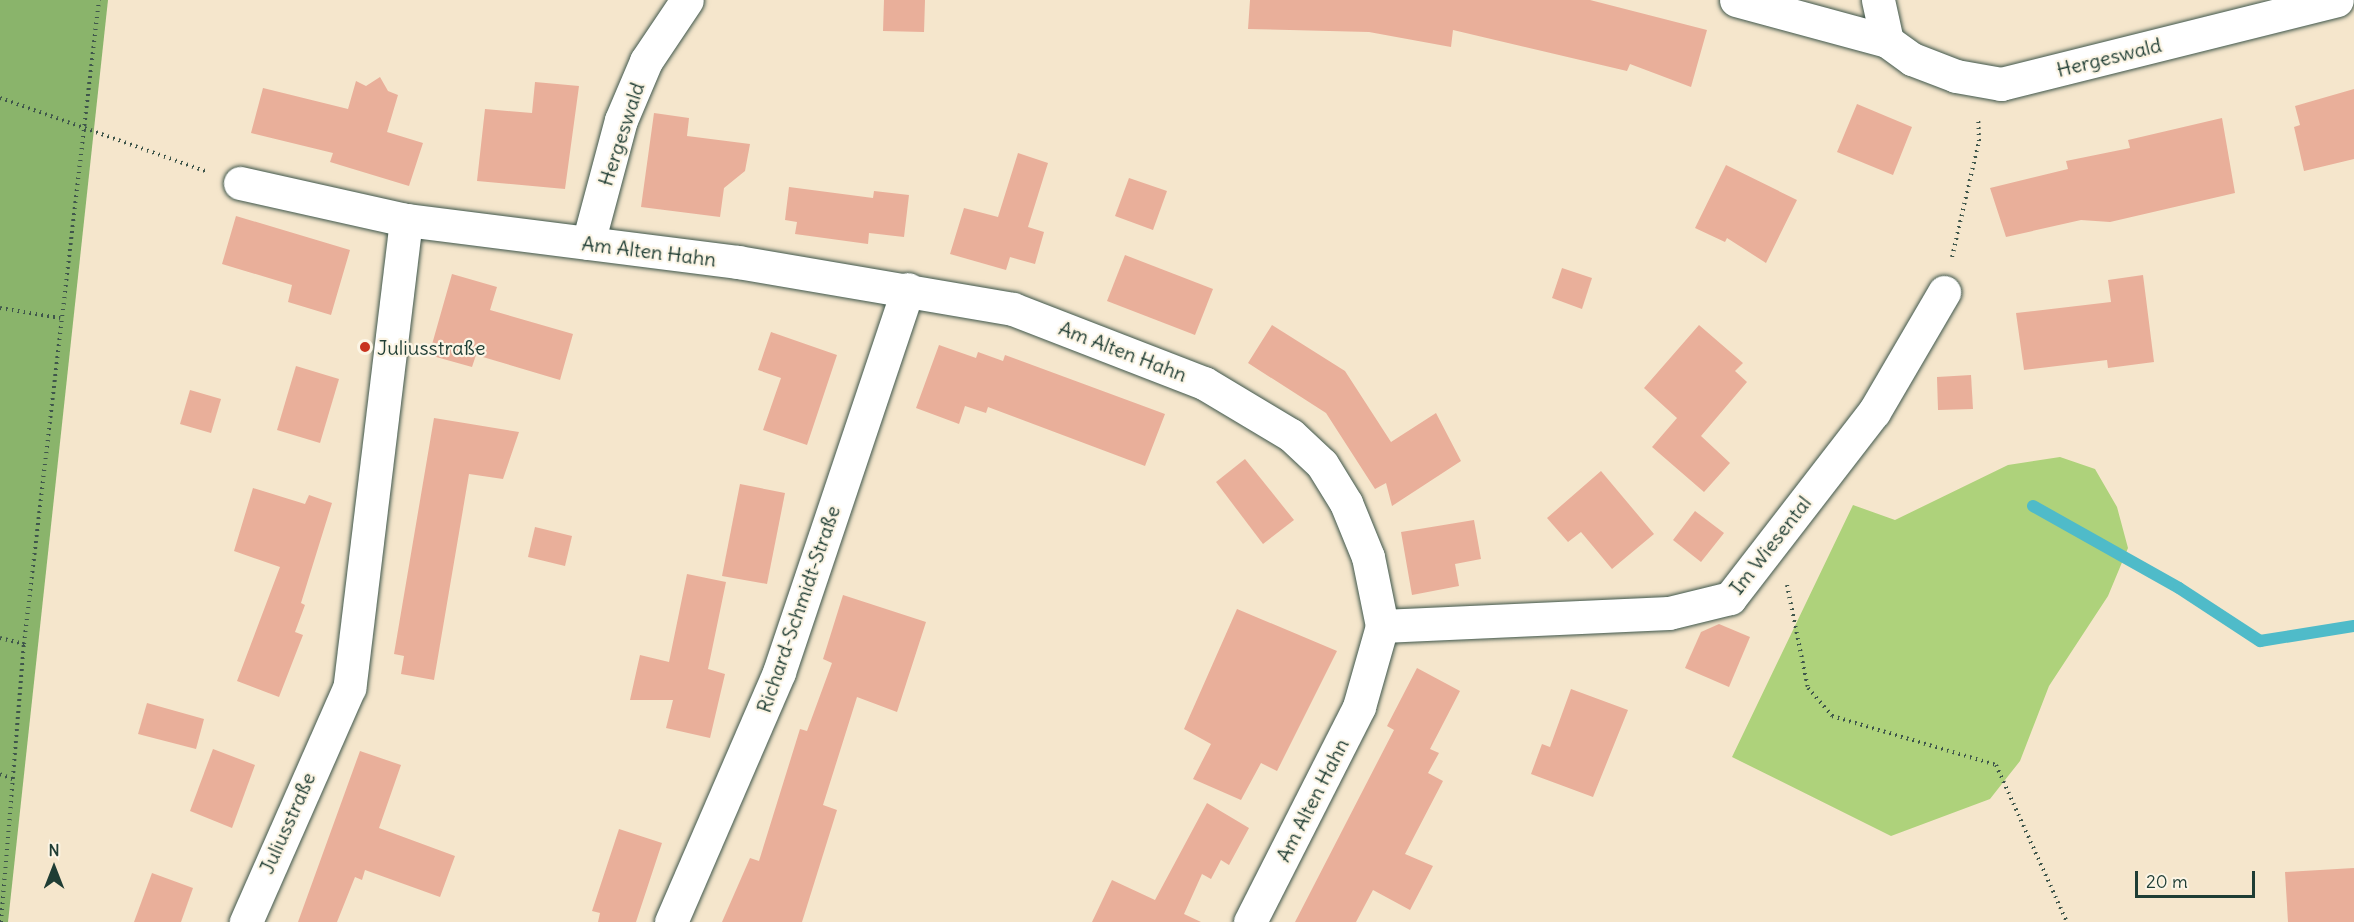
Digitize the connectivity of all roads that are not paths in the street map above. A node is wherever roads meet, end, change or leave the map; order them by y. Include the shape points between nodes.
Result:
1 (687, 0) edge
2 (1736, 0) edge
3 (1878, 0) edge
4 (2337, 0) edge
5 (1887, 41) junction
6 (240, 183) road end
7 (406, 220) junction
8 (588, 243) junction
9 (908, 289) junction
10 (1944, 292) road end
11 (1382, 626) junction
12 (246, 922) edge
13 (671, 922) edge
14 (1250, 922) edge

1 - 8 street, Hergeswald via 646,61 621,120
2 - 5 street, Hergeswald
3 - 5 street
4 - 5 street, Hergeswald via 2001,84 1912,59
6 - 7 street
7 - 8 street, Am Alten Hahn
7 - 12 street, Juliusstraße via 349,688
8 - 9 street, Am Alten Hahn
9 - 11 street, Am Alten Hahn via 1013,309 1067,329 1204,383 1291,435 1322,464 1346,503 1368,557
9 - 13 street, Richard-Schmidt-Straße via 779,672
10 - 11 street, Im Wiesental via 1874,412 1730,598 1669,613
11 - 14 street, Am Alten Hahn via 1359,707

